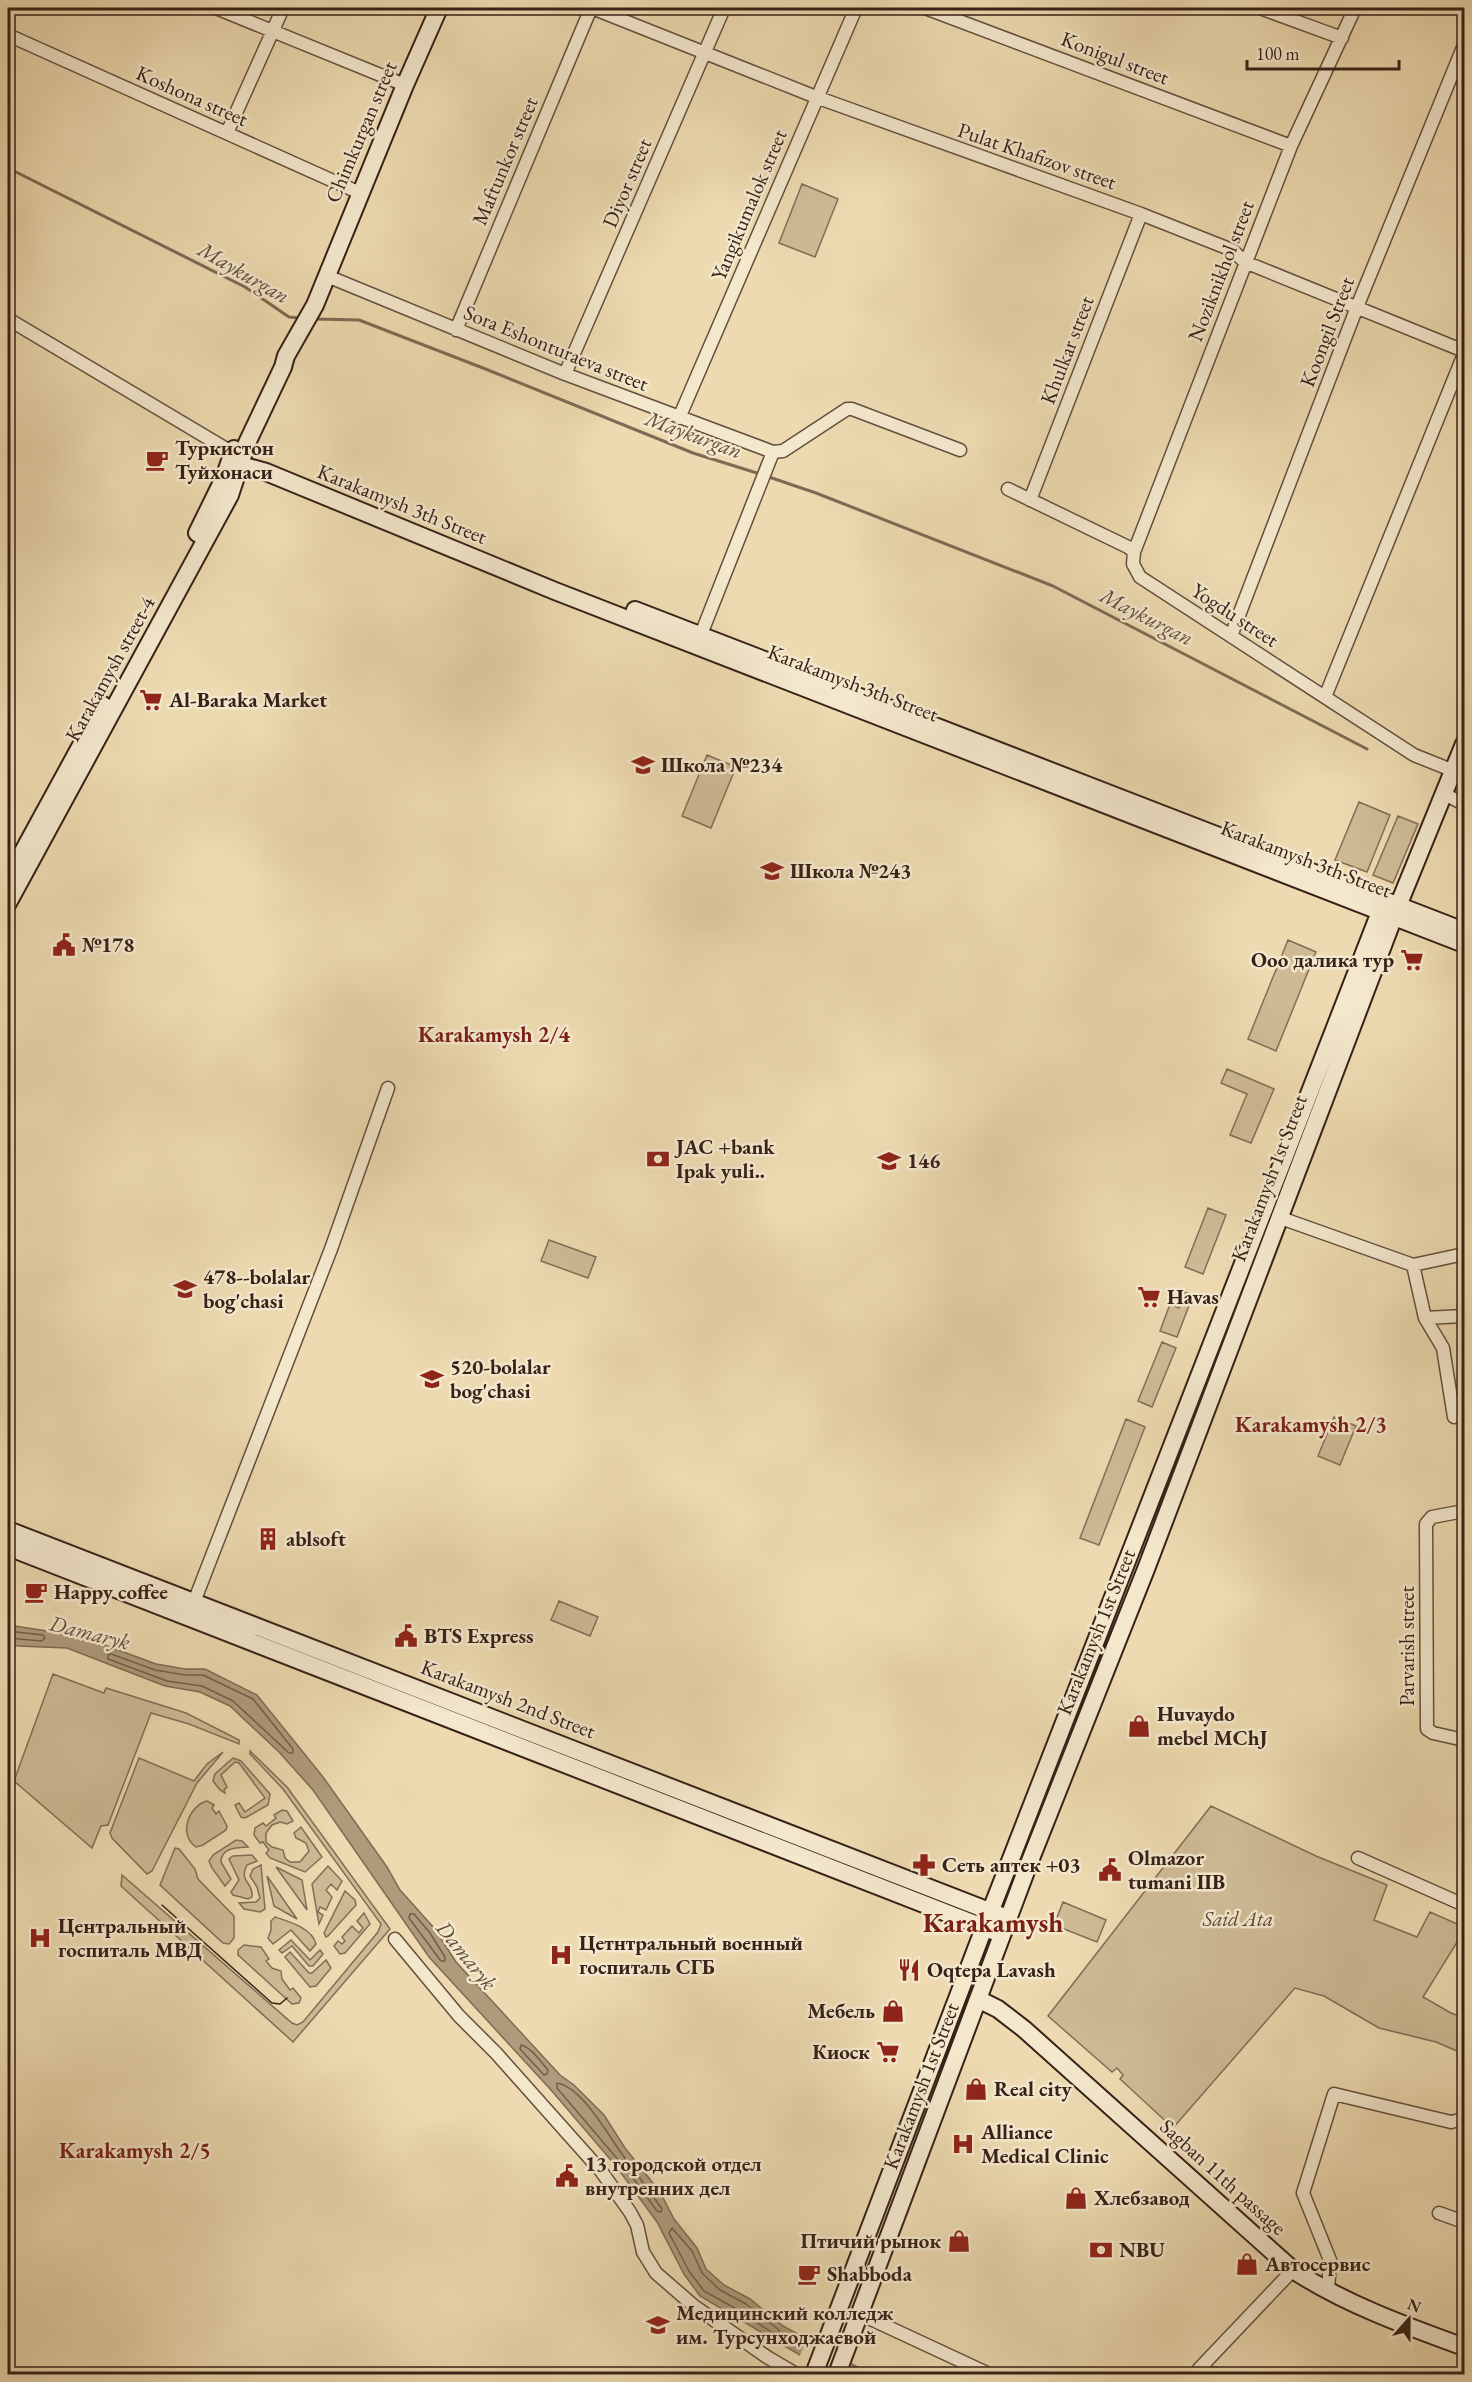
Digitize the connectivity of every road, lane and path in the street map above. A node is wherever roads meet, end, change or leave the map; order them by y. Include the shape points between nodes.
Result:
1 (216, 8) edge
2 (283, 8) edge
3 (439, 8) edge
4 (591, 8) edge
5 (724, 8) edge
6 (856, 8) edge
7 (924, 8) edge
8 (1260, 8) edge
9 (1355, 8) edge
10 (272, 32) junction
11 (8, 35) edge
12 (1341, 38) junction
13 (1464, 45) edge
14 (704, 52) junction
15 (405, 85) junction
16 (816, 96) junction
17 (227, 133) junction
18 (1291, 146) junction
19 (360, 193) junction
20 (1142, 214) junction
21 (1245, 262) junction
22 (327, 276) junction
23 (1357, 307) junction
24 (8, 319) edge
25 (456, 330) junction
26 (1464, 353) edge
27 (566, 374) junction
28 (679, 418) junction
29 (960, 450) dead end
30 (772, 452) junction
31 (239, 457) junction
32 (1008, 489) dead end
33 (1030, 500) junction
34 (1134, 552) junction
35 (1231, 636) junction
36 (699, 641) junction
37 (1326, 697) junction
38 (1464, 744) edge
39 (1454, 771) junction
40 (1444, 794) junction
41 (1464, 804) edge
42 (8, 879) edge
43 (8, 903) edge
44 (1391, 912) junction
45 (1464, 931) edge
46 (1464, 944) edge
47 (388, 1088) dead end
48 (1278, 1217) junction
49 (1464, 1254) edge
50 (1413, 1265) junction
51 (1464, 1316) edge
52 (1425, 1318) junction
53 (1454, 1417) dead end
54 (1464, 1511) edge
55 (8, 1530) edge
56 (8, 1547) edge
57 (1127, 1562) junction
58 (1146, 1569) junction
59 (194, 1602) junction
60 (239, 1628) junction
61 (1464, 1740) edge
62 (694, 1796) junction
63 (688, 1812) junction
64 (1358, 1858) dead end
65 (1464, 1905) edge
66 (991, 1911) junction
67 (1008, 1918) junction
68 (984, 1928) junction
69 (1002, 1935) junction
70 (395, 1940) dead end
71 (978, 1999) junction
72 (1464, 2119) edge
73 (1439, 2213) dead end
74 (1464, 2222) edge
75 (1293, 2270) junction
76 (1328, 2291) junction
77 (860, 2314) junction
78 (1464, 2347) edge
79 (1198, 2372) edge
80 (796, 2374) edge
81 (814, 2374) edge
82 (837, 2374) edge
83 (989, 2374) edge
84 (1215, 2374) edge

1 - 10 street
2 - 10 street
3 - 15 main road, Chimkurgan street
4 - 14 street, Pulat Khafizov street
4 - 25 street, Maftunkor street
5 - 14 street, Diyor street
6 - 16 street, Yangikumalok street
7 - 18 street, Konigul street
8 - 12 street
9 - 12 street, Noziknikhol street
10 - 15 street
10 - 17 street
11 - 17 street, Koshona street
12 - 18 street, Noziknikhol street
13 - 23 street, Koongil Street
14 - 16 street, Pulat Khafizov street
14 - 27 street, Diyor street
15 - 19 main road, Chimkurgan street
16 - 20 street, Pulat Khafizov street
16 - 28 street, Yangikumalok street
17 - 19 street, Koshona street
18 - 21 street, Noziknikhol street
19 - 22 main road, Chimkurgan street
20 - 21 street, Pulat Khafizov street via 1232,250
20 - 33 street, Khulkar street
21 - 23 street, Pulat Khafizov street
21 - 34 street, Noziknikhol street
22 - 25 street, Sora Eshonturaeva street
22 - 31 main road, Chimkurgan street via 307,320 286,356 274,364 242,429
23 - 26 street, Pulat Khafizov street
23 - 35 street, Koongil Street
24 - 31 street, Karakamysh 3th Street
25 - 27 street, Sora Eshonturaeva street
26 - 37 street
27 - 28 street, Sora Eshonturaeva street
28 - 30 street, Sora Eshonturaeva street
29 - 30 street via 847,409 783,451
30 - 36 street
31 - 36 main road, Karakamysh 3th Street via 276,477
31 - 42 main road, Karakamysh street-4 via 224,478 148,627
31 - 43 main road, Karakamysh street-4 via 230,495
32 - 33 street
33 - 34 street
34 - 35 street, Yogdu street via 1133,564 1140,576
35 - 37 street, Yogdu street
36 - 44 main road, Karakamysh 3th Street
37 - 39 street, Yogdu street via 1414,755
38 - 39 main road
39 - 40 main road
40 - 41 street
40 - 44 main road
44 - 45 main road, Karakamysh 3th Street
44 - 46 main road, Karakamysh 3th Street
44 - 48 main road, Karakamysh 1st Street
44 - 57 main road, Karakamysh 1st Street
47 - 59 street via 331,1249
48 - 50 street
48 - 58 main road, Karakamysh 1st Street
49 - 50 street
50 - 52 street
51 - 52 street
52 - 53 street via 1443,1348
54 - 61 street, Parvarish street via 1432,1516 1426,1524 1427,1729
55 - 59 main road, Karakamysh 2nd Street
56 - 60 main road, Karakamysh 2nd Street
57 - 58 main road
57 - 66 main road, Karakamysh 1st Street
58 - 67 main road, Karakamysh 1st Street
59 - 60 main road, Karakamysh 2nd Street
60 - 62 main road, Karakamysh 2nd Street
60 - 63 main road, Karakamysh 2nd Street
62 - 63 main road
62 - 66 main road, Karakamysh 2nd Street
63 - 68 main road, Karakamysh 2nd Street
64 - 65 street
66 - 67 main road, Karakamysh 2nd Street
66 - 68 main road, Karakamysh 1st Street
67 - 69 main road, Karakamysh 1st Street
68 - 69 main road, Karakamysh 2nd Street
68 - 81 main road, Karakamysh 1st Street
69 - 71 main road, Karakamysh 1st Street
70 - 80 street via 601,2171 630,2212 643,2252 656,2273 694,2306
71 - 75 main road, Sagban 11th passage via 998,2008 1024,2029
71 - 77 main road, Karakamysh 1st Street
72 - 76 street via 1451,2122 1334,2094 1303,2193 1330,2260
73 - 74 street
75 - 76 main road, Sagban 11th passage
75 - 79 street
76 - 78 main road, Sagban 11th passage
77 - 82 main road, Karakamysh 1st Street
77 - 83 street
79 - 84 street

